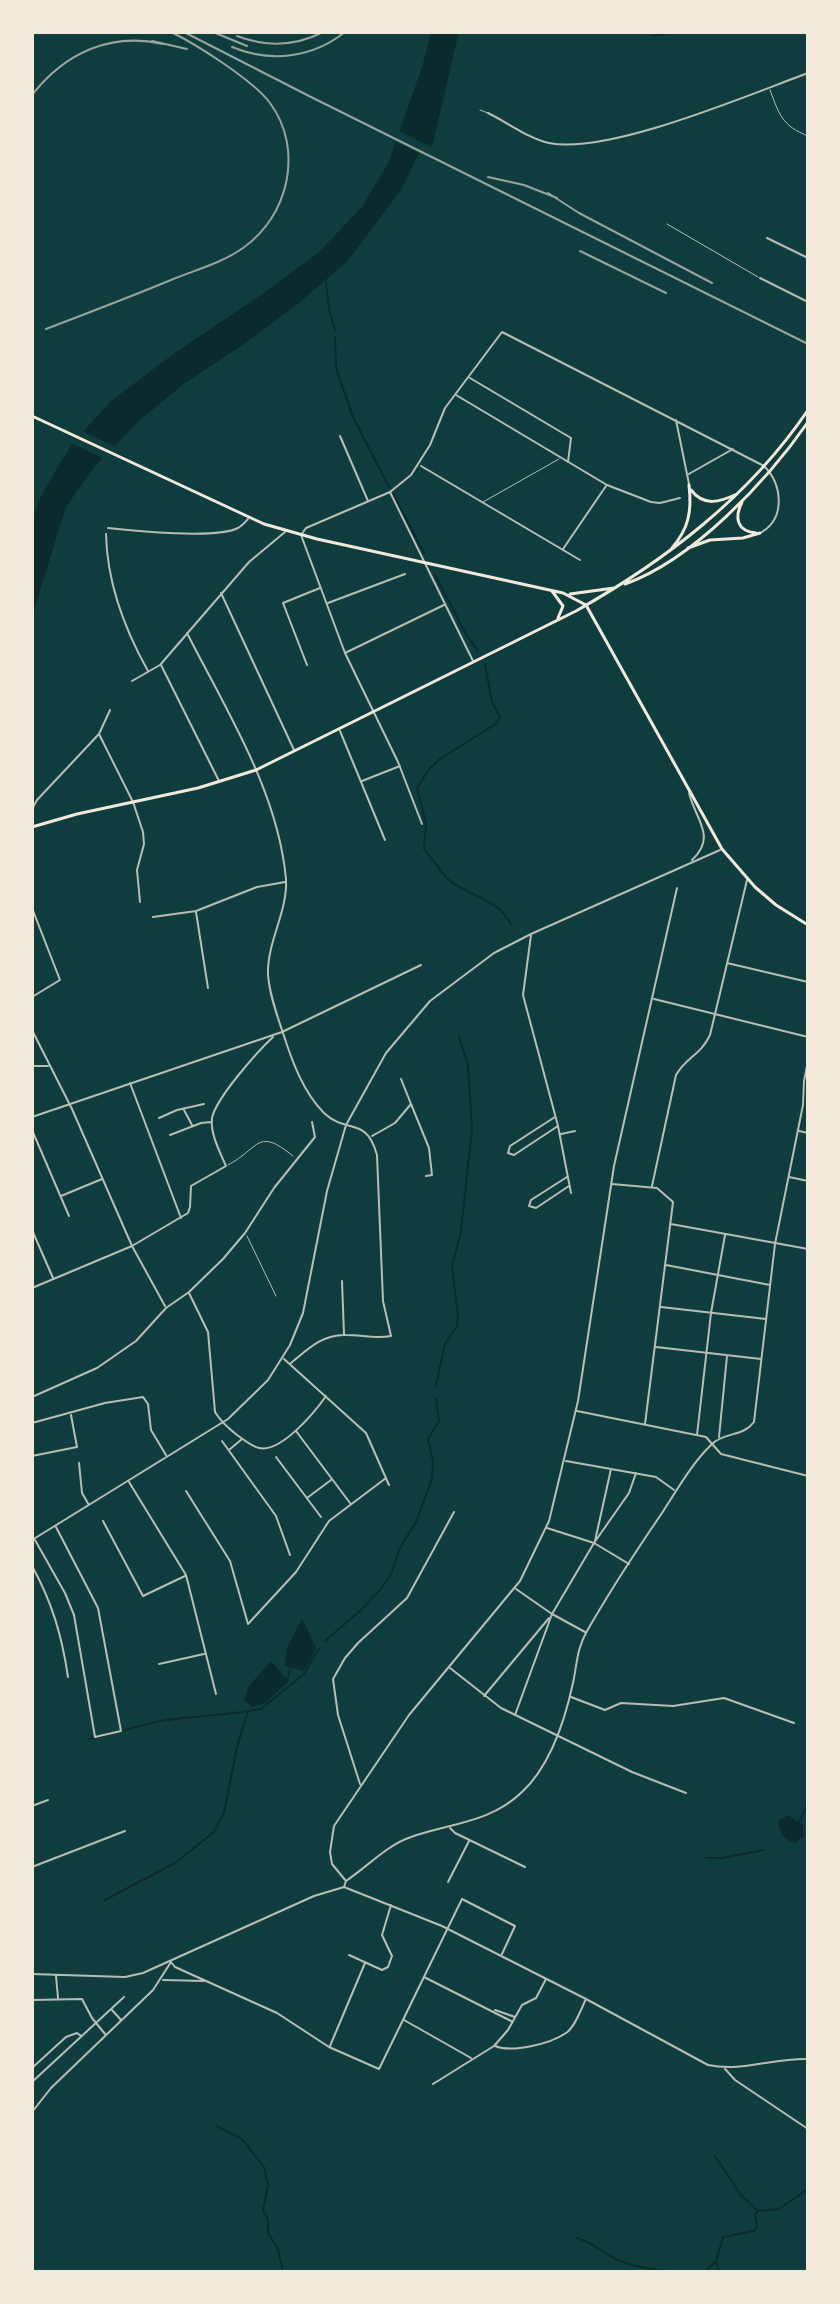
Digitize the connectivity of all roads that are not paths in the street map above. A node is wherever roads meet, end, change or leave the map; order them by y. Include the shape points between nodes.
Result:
1 (808, 73) edge
2 (769, 87) junction
3 (480, 110) dead end
4 (488, 113) joint
5 (808, 136) edge
6 (667, 224) dead end
7 (767, 238) dead end
8 (808, 258) edge
9 (760, 278) joint
10 (808, 302) edge
11 (469, 378) junction
12 (455, 395) junction
13 (808, 410) edge
14 (32, 416) edge
15 (675, 418) junction
16 (808, 422) edge
17 (340, 436) dead end
18 (734, 449) junction
19 (561, 458) junction
20 (568, 462) junction
21 (420, 465) junction
22 (687, 475) junction
23 (607, 485) junction
24 (689, 485) junction
25 (390, 492) junction
26 (741, 492) junction
27 (749, 494) junction
28 (680, 498) dead end
29 (368, 501) junction
30 (483, 502) junction
31 (249, 518) junction
32 (108, 528) dead end
33 (287, 531) junction
34 (760, 533) junction
35 (106, 534) dead end
36 (301, 535) junction
37 (563, 549) junction
38 (685, 549) junction
39 (667, 554) junction
40 (580, 560) dead end
41 (425, 563) junction
42 (405, 574) dead end
43 (620, 586) junction
44 (321, 588) junction
45 (552, 591) junction
46 (221, 593) junction
47 (566, 594) junction
48 (327, 604) junction
49 (445, 604) junction
50 (586, 605) junction
51 (558, 619) junction
52 (187, 633) junction
53 (345, 653) junction
54 (473, 662) junction
55 (160, 665) junction
56 (307, 665) dead end
57 (148, 672) junction
58 (132, 681) dead end
59 (110, 710) dead end
60 (374, 712) junction
61 (339, 729) junction
62 (99, 734) junction
63 (295, 751) junction
64 (400, 766) junction
65 (256, 770) junction
66 (219, 782) junction
67 (361, 782) junction
68 (689, 793) junction
69 (133, 802) junction
70 (32, 809) edge
71 (422, 824) dead end
72 (32, 827) edge
73 (385, 840) dead end
74 (722, 849) junction
75 (688, 864) junction
76 (747, 878) junction
77 (286, 881) junction
78 (677, 888) dead end
79 (140, 902) dead end
80 (32, 908) edge
81 (196, 911) junction
82 (153, 917) dead end
83 (808, 925) edge
84 (531, 934) junction
85 (726, 962) junction
86 (421, 965) dead end
87 (808, 982) edge
88 (208, 988) dead end
89 (32, 997) edge
90 (653, 998) junction
91 (714, 1013) junction
92 (32, 1030) edge
93 (282, 1032) junction
94 (276, 1034) junction
95 (808, 1037) edge
96 (808, 1061) edge
97 (32, 1066) edge
98 (49, 1066) junction
99 (401, 1079) dead end
100 (130, 1083) junction
101 (803, 1090) junction
102 (808, 1092) edge
103 (204, 1104) dead end
104 (411, 1104) junction
105 (69, 1105) junction
106 (183, 1109) junction
107 (556, 1116) junction
108 (32, 1117) edge
109 (159, 1118) dead end
110 (213, 1122) junction
111 (312, 1122) dead end
112 (346, 1125) junction
113 (192, 1126) junction
114 (558, 1126) junction
115 (32, 1130) edge
116 (798, 1130) junction
117 (575, 1131) dead end
118 (808, 1133) edge
119 (560, 1134) junction
120 (170, 1135) dead end
121 (371, 1137) junction
122 (293, 1156) dead end
123 (226, 1166) junction
124 (426, 1176) dead end
125 (568, 1176) junction
126 (788, 1177) junction
127 (102, 1179) junction
128 (808, 1181) edge
129 (611, 1184) junction
130 (570, 1186) junction
131 (652, 1186) junction
132 (571, 1193) dead end
133 (60, 1196) junction
134 (69, 1216) dead end
135 (181, 1219) junction
136 (670, 1224) junction
137 (32, 1230) edge
138 (245, 1233) junction
139 (725, 1235) junction
140 (775, 1244) junction
141 (132, 1246) junction
142 (808, 1249) edge
143 (665, 1265) junction
144 (718, 1276) junction
145 (54, 1279) junction
146 (342, 1281) dead end
147 (770, 1285) junction
148 (32, 1288) edge
149 (189, 1292) junction
150 (276, 1296) dead end
151 (660, 1307) junction
152 (166, 1308) junction
153 (711, 1313) junction
154 (766, 1319) junction
155 (344, 1334) junction
156 (654, 1347) junction
157 (706, 1353) junction
158 (727, 1356) junction
159 (283, 1359) junction
160 (761, 1359) junction
161 (291, 1363) junction
162 (326, 1396) junction
163 (32, 1397) edge
164 (576, 1410) junction
165 (71, 1412) junction
166 (32, 1423) edge
167 (222, 1423) junction
168 (645, 1424) junction
169 (295, 1430) junction
170 (697, 1435) junction
171 (243, 1439) junction
172 (719, 1439) junction
173 (222, 1441) dead end
174 (712, 1444) junction
175 (229, 1450) junction
176 (32, 1456) edge
177 (276, 1457) dead end
178 (167, 1458) junction
179 (565, 1461) junction
180 (79, 1463) dead end
181 (611, 1468) junction
182 (636, 1473) junction
183 (808, 1476) edge
184 (386, 1478) junction
185 (332, 1479) junction
186 (129, 1481) junction
187 (389, 1485) dead end
188 (186, 1491) dead end
189 (676, 1491) junction
190 (307, 1498) junction
191 (351, 1504) junction
192 (90, 1506) junction
193 (454, 1512) dead end
194 (321, 1517) dead end
195 (103, 1521) dead end
196 (56, 1527) junction
197 (546, 1528) junction
198 (33, 1540) edge
199 (594, 1543) junction
200 (290, 1555) dead end
201 (629, 1564) junction
202 (32, 1566) edge
203 (186, 1575) junction
204 (515, 1588) junction
205 (552, 1614) junction
206 (586, 1633) junction
207 (205, 1653) junction
208 (159, 1664) dead end
209 (449, 1667) junction
210 (68, 1677) dead end
211 (216, 1694) dead end
212 (484, 1696) junction
213 (570, 1697) junction
214 (515, 1715) junction
215 (794, 1723) dead end
216 (557, 1734) junction
217 (361, 1785) junction
218 (686, 1793) dead end
219 (48, 1800) dead end
220 (32, 1806) edge
221 (449, 1827) junction
222 (125, 1831) dead end
223 (469, 1840) junction
224 (32, 1867) edge
225 (525, 1867) dead end
226 (346, 1881) junction
227 (448, 1882) dead end
228 (344, 1887) junction
229 (391, 1905) junction
230 (446, 1928) junction
231 (349, 1955) dead end
232 (501, 1955) junction
233 (171, 1962) junction
234 (365, 1963) junction
235 (32, 1974) edge
236 (56, 1975) junction
237 (423, 1976) junction
238 (546, 1978) junction
239 (161, 1980) junction
240 (206, 1981) junction
241 (124, 1997) dead end
242 (58, 1999) junction
243 (586, 1999) junction
244 (32, 2000) edge
245 (111, 2009) junction
246 (494, 2010) junction
247 (515, 2017) junction
248 (403, 2019) junction
249 (121, 2020) junction
250 (513, 2022) junction
251 (96, 2023) junction
252 (106, 2035) junction
253 (81, 2036) junction
254 (494, 2046) junction
255 (329, 2047) junction
256 (471, 2058) junction
257 (808, 2059) edge
258 (32, 2068) edge
259 (725, 2069) junction
260 (32, 2082) edge
261 (433, 2084) dead end
262 (32, 2112) edge
263 (808, 2129) edge

1 - 2 street
2 - 4 street via 595,143 547,143
2 - 5 lane via 779,114 791,129
3 - 4 lane
6 - 9 lane
7 - 8 street
9 - 10 street
11 - 12 street
11 - 15 street via 502,332
11 - 20 street via 571,438
12 - 19 street
12 - 21 street
13 - 26 main road
14 - 31 main road
15 - 18 street
15 - 22 street
16 - 27 main road
17 - 29 street
18 - 22 street
18 - 34 street via 772,473 779,495 774,519
19 - 20 street
19 - 30 lane
20 - 23 street
21 - 25 street
21 - 30 street
22 - 24 street
23 - 28 street via 651,502
23 - 37 street
24 - 26 main road via 699,498 714,502
24 - 39 main road via 690,515
25 - 29 street
25 - 41 street
26 - 39 main road
27 - 34 main road via 736,520 748,532
27 - 38 main road
29 - 36 street
30 - 37 street
31 - 32 street via 231,530 147,533
31 - 33 main road
33 - 36 main road
33 - 46 street
34 - 38 main road
35 - 57 street via 113,585 134,648
36 - 41 main road
36 - 44 street
37 - 40 street
38 - 43 main road via 641,579
39 - 43 main road
41 - 45 main road
41 - 49 street
42 - 48 street
43 - 47 main road
43 - 50 main road
44 - 48 street
44 - 56 street via 283,603
45 - 47 main road
45 - 51 main road via 563,606
46 - 52 street
46 - 63 street
47 - 50 main road
48 - 53 street
49 - 53 street
49 - 54 street
50 - 51 main road
50 - 68 main road
51 - 54 main road
52 - 55 street
52 - 65 street
53 - 60 street
54 - 60 main road
55 - 57 street
55 - 66 street
57 - 58 street
59 - 62 street
60 - 61 main road
60 - 64 street
61 - 63 main road
61 - 67 street
62 - 69 street
62 - 70 street
63 - 65 main road
64 - 67 street
64 - 71 street
65 - 66 main road
65 - 77 street
66 - 69 main road
67 - 73 street
68 - 74 main road
68 - 75 street via 705,839
69 - 72 main road
69 - 79 street via 144,836 137,870
74 - 75 street
74 - 76 main road
75 - 84 street
76 - 83 main road
76 - 85 street
77 - 81 street
77 - 93 street via 268,974
78 - 90 street
80 - 89 street via 60,980
81 - 82 street
81 - 88 street
84 - 107 street via 523,995
84 - 112 street via 485,959 430,1001 386,1053
85 - 87 street
85 - 91 street
86 - 93 street
90 - 91 street
90 - 129 street
91 - 95 street
91 - 131 street via 703,1049 676,1075
92 - 98 street
93 - 94 street
93 - 112 street via 307,1092 327,1116
94 - 100 street
94 - 110 street via 218,1105
96 - 101 street
97 - 98 street
98 - 105 street
99 - 104 street
100 - 105 street
100 - 135 street
101 - 102 street
101 - 116 street
103 - 106 street
104 - 121 street via 395,1123
104 - 124 street via 429,1148 432,1175
105 - 108 street
105 - 127 street
106 - 109 street
106 - 113 street
107 - 114 street
107 - 114 street via 510,1146 508,1153 515,1154
110 - 113 street
110 - 123 street
111 - 138 street via 315,1137
112 - 121 street
112 - 159 street via 303,1313
113 - 120 street
114 - 119 street
115 - 133 street
116 - 118 street
116 - 126 street
117 - 119 street
119 - 125 street
121 - 155 street via 377,1155 383,1301 391,1336
122 - 123 lane via 266,1140
123 - 135 street via 191,1186 190,1207
125 - 130 street
125 - 130 street via 529,1206 536,1208
126 - 128 street
126 - 140 street
127 - 133 street
127 - 141 street
129 - 131 street
129 - 164 street
130 - 132 street
131 - 136 street via 673,1202
133 - 134 street
135 - 141 street
136 - 139 street
136 - 143 street
137 - 145 street
138 - 149 street
138 - 150 lane
139 - 140 street
139 - 144 street
140 - 142 street
140 - 147 street
141 - 145 street
141 - 152 street
143 - 144 street
143 - 151 street
144 - 147 street
144 - 153 street
145 - 148 street
146 - 155 street
147 - 154 street
149 - 152 street
149 - 167 street via 208,1332 213,1402
151 - 153 street
151 - 156 street
152 - 163 street via 136,1341 103,1365
153 - 154 street
153 - 157 street
154 - 160 street
155 - 161 street via 316,1342
156 - 157 street
156 - 168 street
157 - 158 street
157 - 170 street
158 - 160 street
158 - 172 street
159 - 161 street
159 - 167 street via 258,1392
160 - 172 street via 754,1422 747,1430
161 - 162 street
162 - 169 street
162 - 184 street via 366,1433
164 - 168 street
164 - 179 street
165 - 166 street
165 - 176 street via 77,1447
165 - 178 street via 140,1397 146,1400 151,1430
167 - 171 street
167 - 178 street
168 - 170 street
169 - 171 street via 263,1449
169 - 185 street
170 - 174 street
171 - 175 street
172 - 174 street
173 - 175 street
174 - 183 street via 721,1454
174 - 189 street
175 - 200 street via 276,1516
177 - 190 street
178 - 186 street
179 - 181 street
179 - 197 street
180 - 192 street via 82,1493
181 - 182 street
181 - 199 street
182 - 189 street via 656,1477
182 - 199 street via 629,1493
184 - 187 street
184 - 191 street
185 - 190 street
185 - 191 street
186 - 192 street
186 - 203 street
188 - 191 street via 230,1561 248,1624 296,1572 329,1521
189 - 201 street
190 - 194 street
192 - 196 street
193 - 217 street via 407,1598 358,1643 333,1679 338,1715
195 - 203 street via 143,1596
196 - 198 street
196 - 198 street via 98,1608 121,1731 95,1737 74,1615
197 - 199 street
197 - 204 street
199 - 201 street
199 - 205 street
201 - 206 street
202 - 210 street via 52,1604
203 - 207 street
204 - 205 street
204 - 209 street
205 - 206 street
205 - 212 street
205 - 214 street
206 - 213 street
207 - 208 street
207 - 211 street
209 - 212 street
209 - 217 street
212 - 214 street
213 - 215 street via 605,1710 621,1703 673,1706 724,1698
213 - 216 street
214 - 216 street
216 - 218 street
216 - 221 street via 525,1790 492,1814
217 - 226 street via 330,1839 332,1864
219 - 220 street
221 - 223 street
221 - 226 street via 399,1842
222 - 224 street
223 - 225 street
223 - 227 street
226 - 228 street
228 - 229 street
228 - 233 street
229 - 230 street
229 - 234 street via 382,1935 392,1956 388,1967
230 - 232 street
230 - 232 street via 462,1899 481,1908 515,1926
230 - 237 street
231 - 234 street
232 - 238 street
233 - 236 street via 125,1977
233 - 239 street
233 - 240 street
234 - 255 street
235 - 236 street
236 - 242 street
237 - 246 street
237 - 248 street
238 - 243 street
238 - 247 street via 536,1998 522,2005
239 - 240 street
239 - 249 street
240 - 255 street via 277,2013
241 - 245 street
242 - 244 street
242 - 251 street via 82,1999
243 - 254 street via 566,2033 527,2047
243 - 259 street via 708,2065
245 - 249 street
245 - 251 street
246 - 247 street
246 - 250 street
247 - 250 street
248 - 255 street via 379,2069
248 - 256 street
249 - 252 street
250 - 254 street
251 - 252 street
251 - 253 street
252 - 262 street
253 - 258 street via 66,2037
253 - 260 street
254 - 256 street
256 - 261 street
257 - 259 street
259 - 263 street

